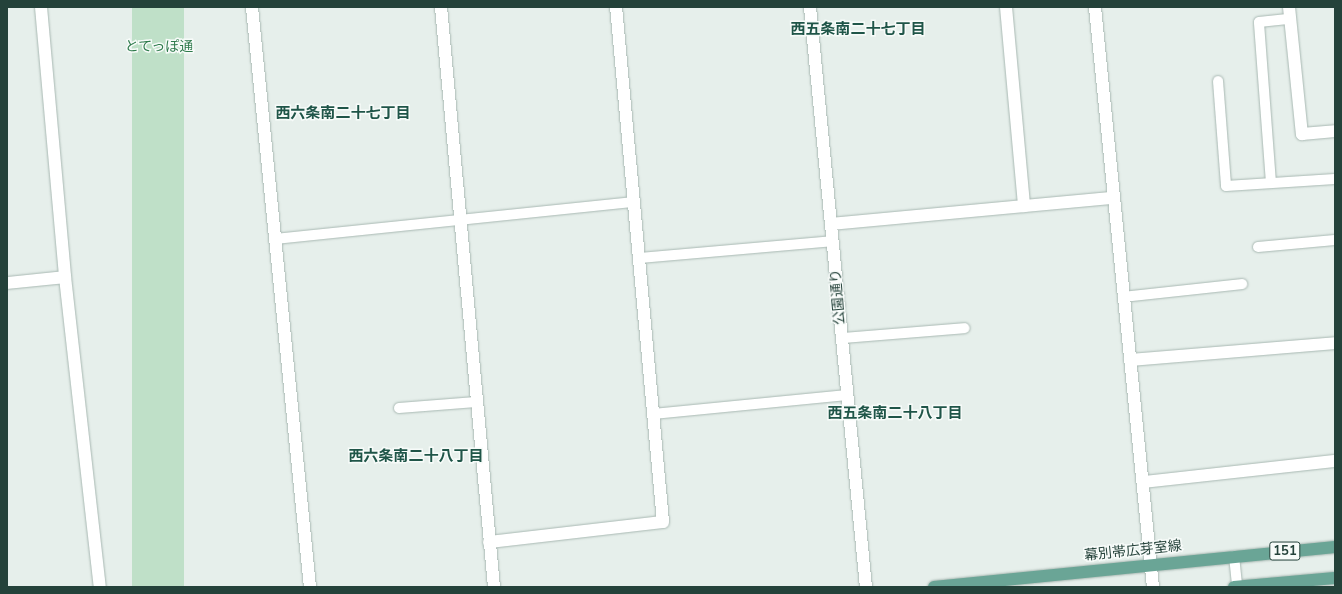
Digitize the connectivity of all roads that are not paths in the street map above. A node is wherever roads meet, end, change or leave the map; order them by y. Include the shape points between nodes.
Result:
1 (41, 7) edge
2 (252, 7) edge
3 (441, 7) edge
4 (616, 7) edge
5 (810, 7) edge
6 (1006, 7) edge
7 (1095, 7) edge
8 (1289, 7) edge
9 (1290, 19) junction
10 (1218, 81) dead end
11 (1335, 131) edge
12 (1335, 178) edge
13 (1271, 183) junction
14 (1112, 198) junction
15 (634, 202) junction
16 (1024, 206) junction
17 (460, 220) junction
18 (831, 224) junction
19 (275, 239) junction
20 (1335, 240) edge
21 (832, 241) junction
22 (1258, 247) dead end
23 (639, 258) junction
24 (65, 277) junction
25 (7, 283) edge
26 (1242, 284) dead end
27 (1123, 297) junction
28 (965, 328) dead end
29 (842, 338) junction
30 (1335, 343) edge
31 (1130, 360) junction
32 (848, 395) junction
33 (476, 402) junction
34 (399, 408) dead end
35 (654, 414) junction
36 (1335, 461) edge
37 (1144, 482) junction
38 (489, 542) junction
39 (1335, 547) edge
40 (1234, 556) junction
41 (1151, 564) junction
42 (1335, 578) edge
43 (100, 587) edge
44 (310, 587) edge
45 (494, 587) edge
46 (866, 587) edge
47 (934, 587) edge
48 (1153, 587) edge
49 (1236, 587) edge

1 - 24 street
2 - 19 street
3 - 17 street
4 - 15 street
5 - 18 street, 公園通り
6 - 16 street
7 - 14 street
8 - 9 street
9 - 11 street via 1302,134
9 - 13 lane via 1260,22
10 - 13 lane via 1226,186
12 - 13 lane
14 - 16 street
14 - 27 street
15 - 17 lane
15 - 23 street
16 - 18 street
17 - 19 lane
17 - 33 street
18 - 21 street, 公園通り
19 - 44 street
20 - 22 lane
21 - 23 lane
21 - 29 street, 公園通り
23 - 35 street
24 - 25 street
24 - 43 street
26 - 27 lane
27 - 31 street
28 - 29 lane
29 - 32 street, 公園通り
30 - 31 street
31 - 37 street
32 - 35 lane
32 - 46 street, 公園通り
33 - 34 lane
33 - 38 street
35 - 38 street via 663,522
36 - 37 street
37 - 41 street
38 - 45 street
39 - 40 main road, 幕別帯広芽室線 / 151
40 - 41 main road, 幕別帯広芽室線 / 151
40 - 49 lane
41 - 47 main road, 幕別帯広芽室線 / 151
41 - 48 street
42 - 49 main road, 151

